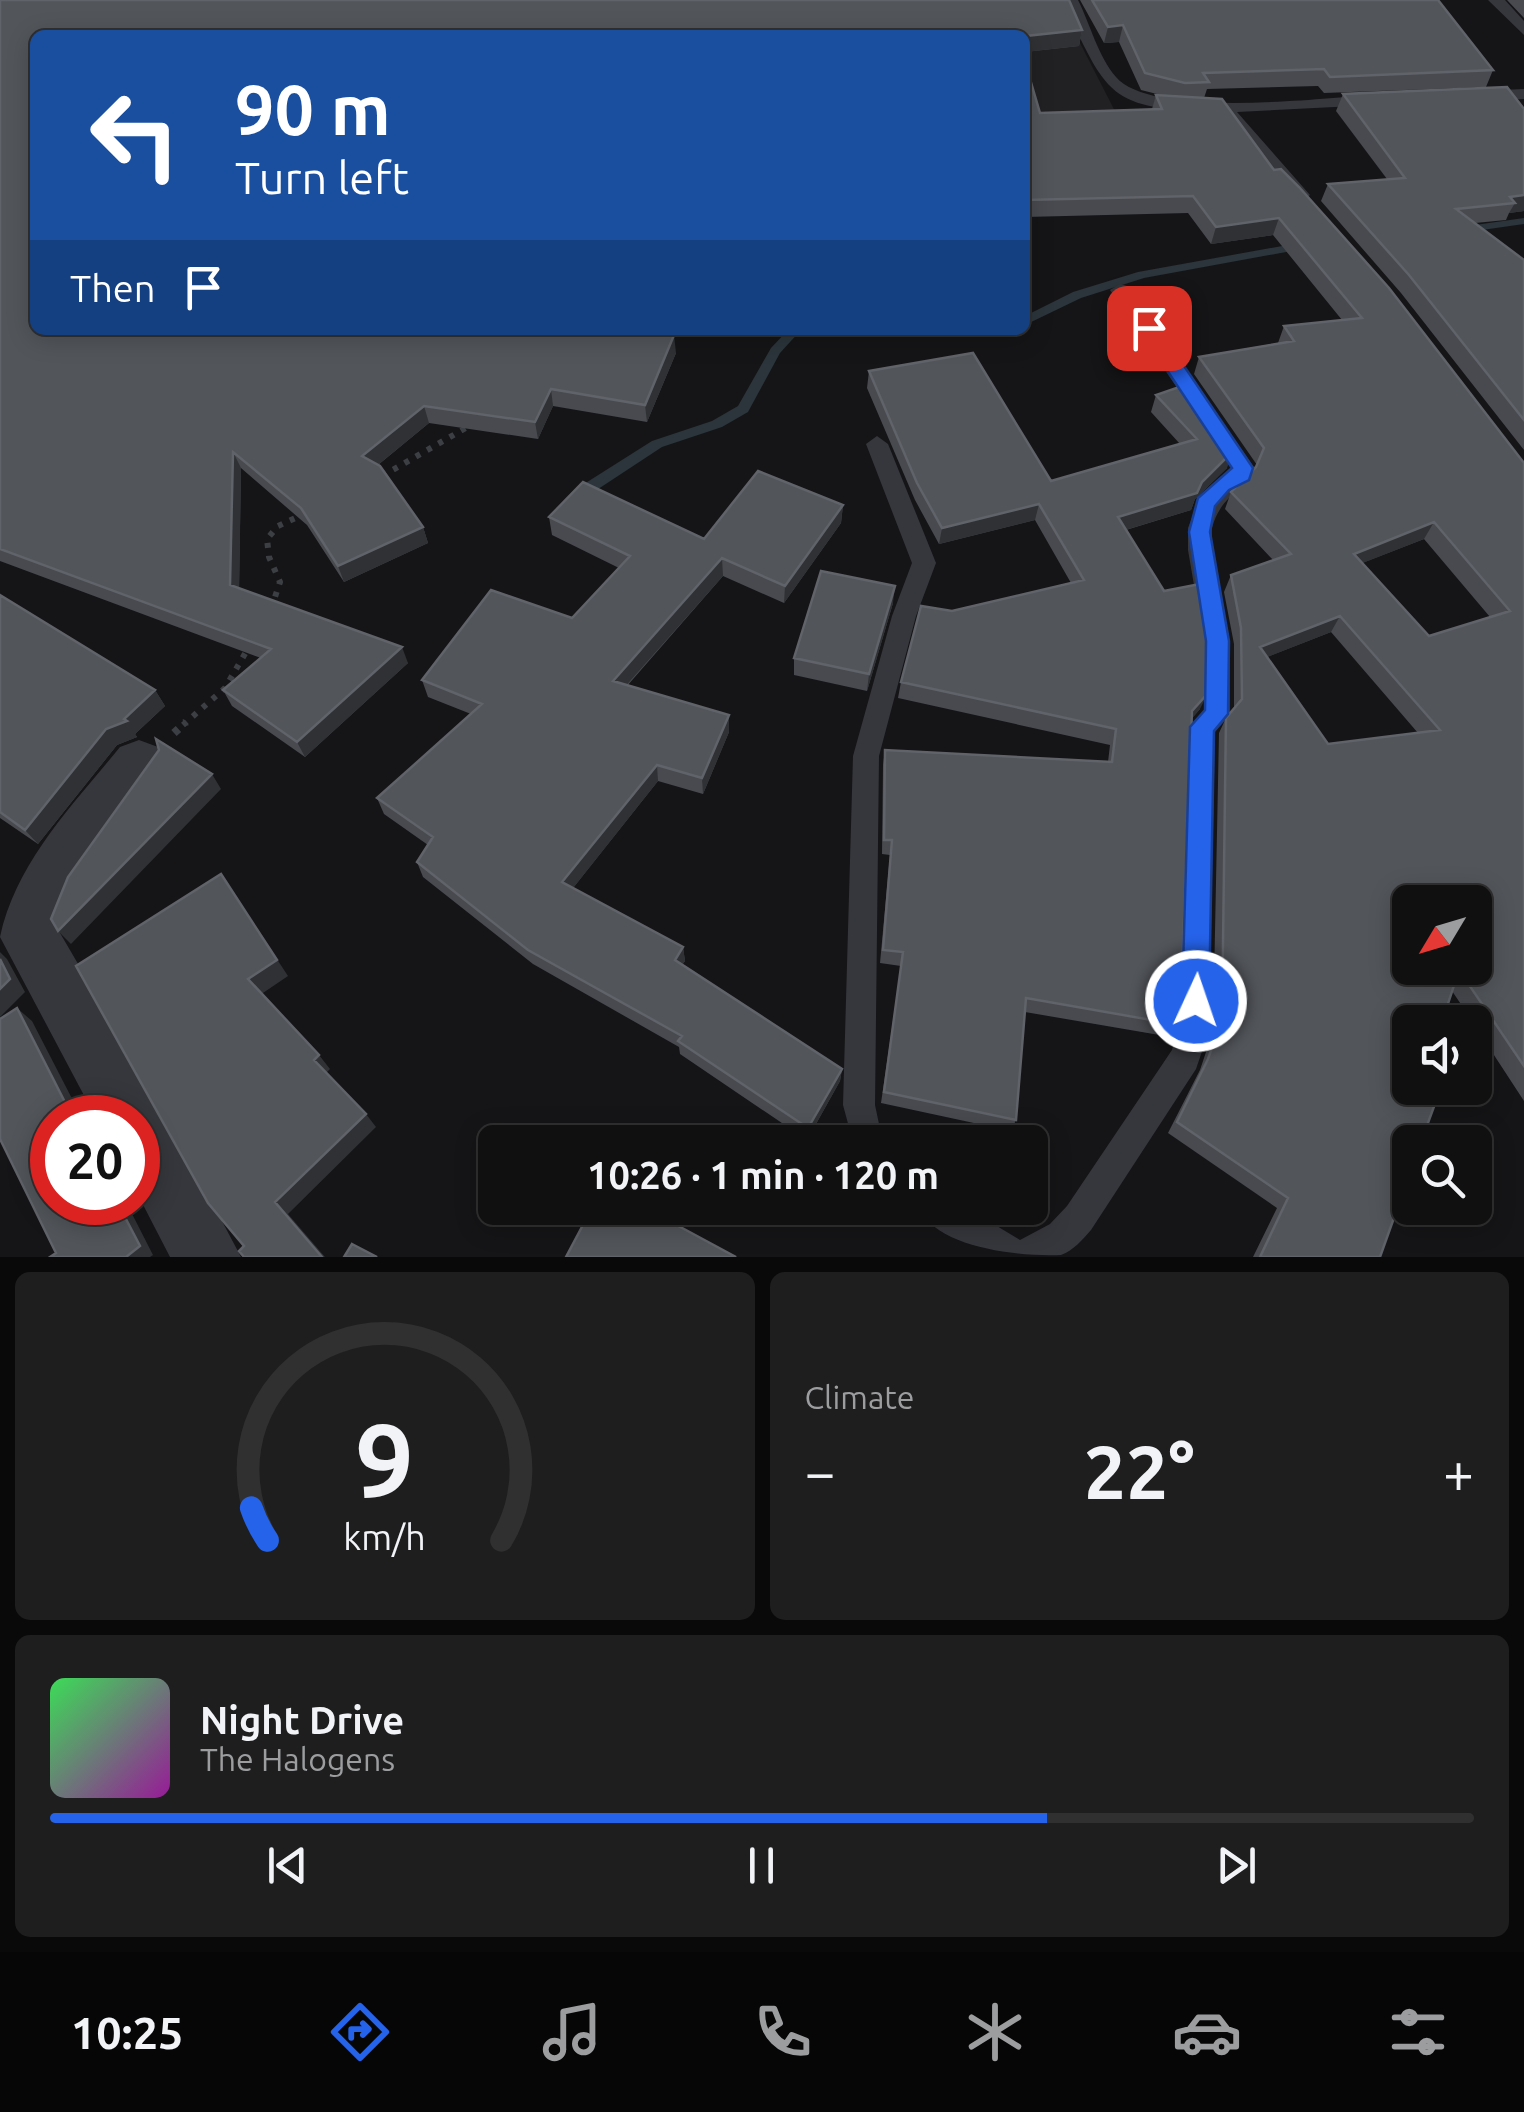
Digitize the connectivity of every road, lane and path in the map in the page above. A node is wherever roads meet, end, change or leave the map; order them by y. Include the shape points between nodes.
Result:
1 (1070, 0) edge
2 (1496, 0) edge
3 (1524, 30) edge
4 (1524, 94) edge
5 (1468, 96) edge
6 (1392, 99) edge
7 (1222, 106) junction
8 (1309, 203) edge
9 (1120, 290) dead end
10 (480, 420) edge
11 (878, 444) dead end
12 (366, 466) edge
13 (383, 476) junction
14 (366, 485) edge
15 (312, 511) edge
16 (270, 612) edge
17 (252, 642) edge
18 (139, 763) joint
19 (119, 1095) edge
20 (864, 1125) edge
21 (160, 1170) edge
22 (965, 1225) edge
23 (206, 1257) edge
24 (1019, 1257) edge

1 - 7 lane via 1112,85 1180,108
2 - 3 lane
4 - 5 lane
6 - 7 lane
7 - 8 lane
9 - 24 lane via 1243,468 1205,504 1199,532 1218,641 1216,714 1202,727 1193,1032 1185,1058 1078,1218 1062,1236
10 - 13 path
11 - 20 lane via 924,563 866,756
12 - 13 path
13 - 14 path
15 - 16 path via 275,525 267,536 264,552 280,582
17 - 18 path via 225,688
18 - 19 street via 31,916 30,937
21 - 23 street
22 - 24 lane

